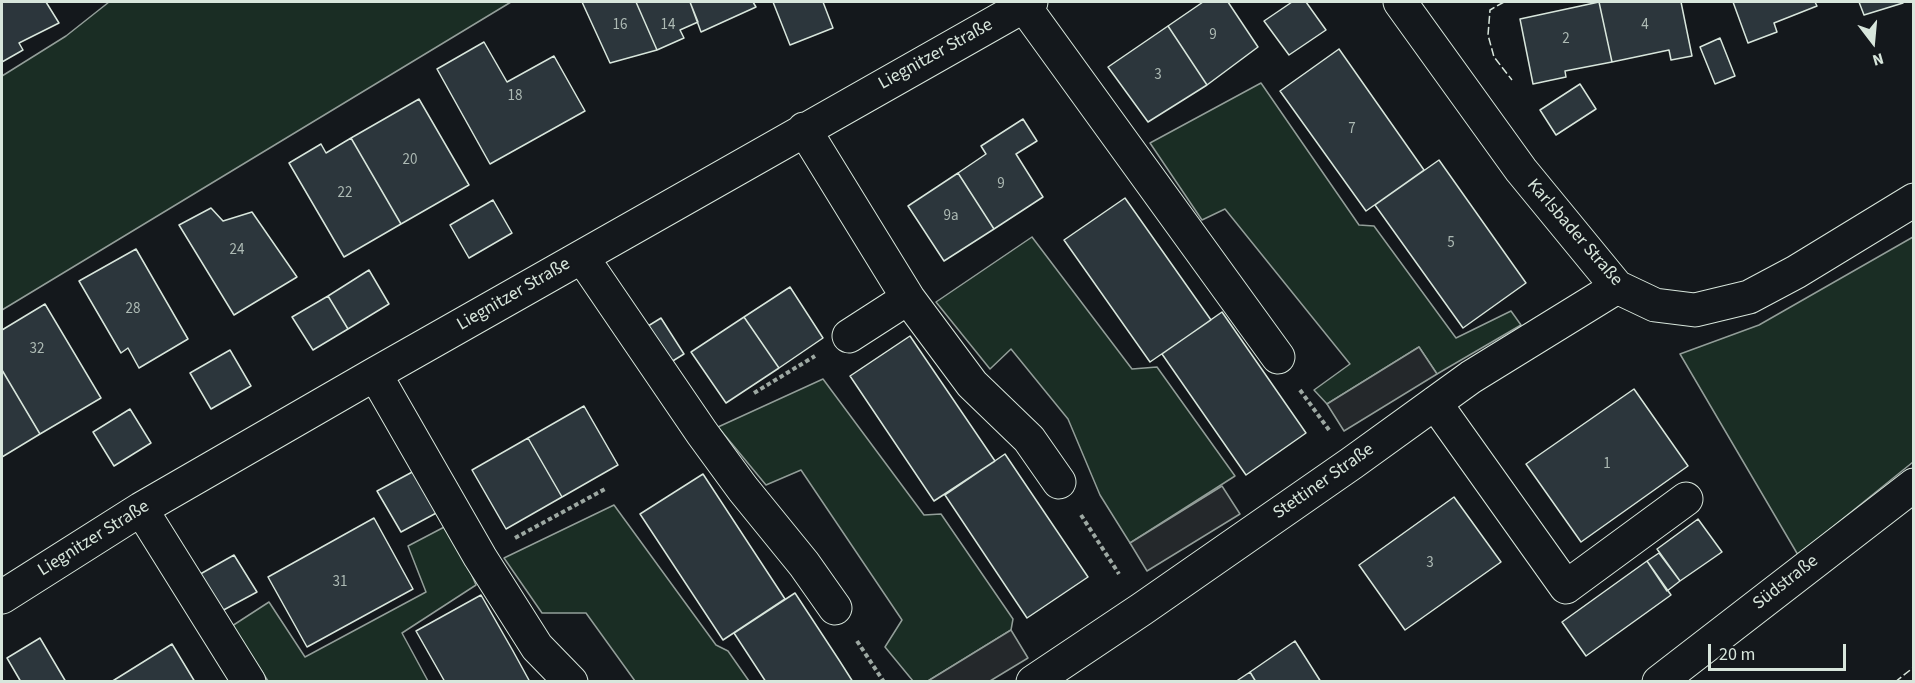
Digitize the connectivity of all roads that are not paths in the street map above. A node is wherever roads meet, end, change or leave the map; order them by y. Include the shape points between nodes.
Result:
1 (1400, 2) edge
2 (1027, 4) edge
3 (804, 129) junction
4 (1914, 200) edge
5 (582, 256) junction
6 (1617, 287) junction
7 (908, 298) junction
8 (849, 336) road end
9 (1278, 357) road end
10 (375, 374) junction
11 (1435, 403) junction
12 (1059, 482) road end
13 (1914, 486) edge
14 (1686, 499) dead end
15 (141, 509) junction
16 (2, 597) edge
17 (835, 608) road end
18 (249, 681) edge
19 (571, 681) edge
20 (1033, 681) edge
21 (1659, 681) edge

1 - 6 street, Karlsbader Straße via 1521,170
2 - 3 street, Liegnitzer Straße
2 - 9 street
3 - 5 street, Liegnitzer Straße
3 - 7 street
4 - 6 street, Karlsbader Straße via 1749,297 1695,310 1655,305
5 - 10 street, Liegnitzer Straße
5 - 17 street via 702,433
6 - 11 street, Stettiner Straße
7 - 8 street
7 - 12 street via 972,384 1029,439
10 - 15 street, Liegnitzer Straße
10 - 19 street via 480,557 537,647
11 - 14 street via 1566,587
11 - 20 street, Stettiner Straße
13 - 21 street, Südstraße
15 - 16 street, Liegnitzer Straße
15 - 18 street

